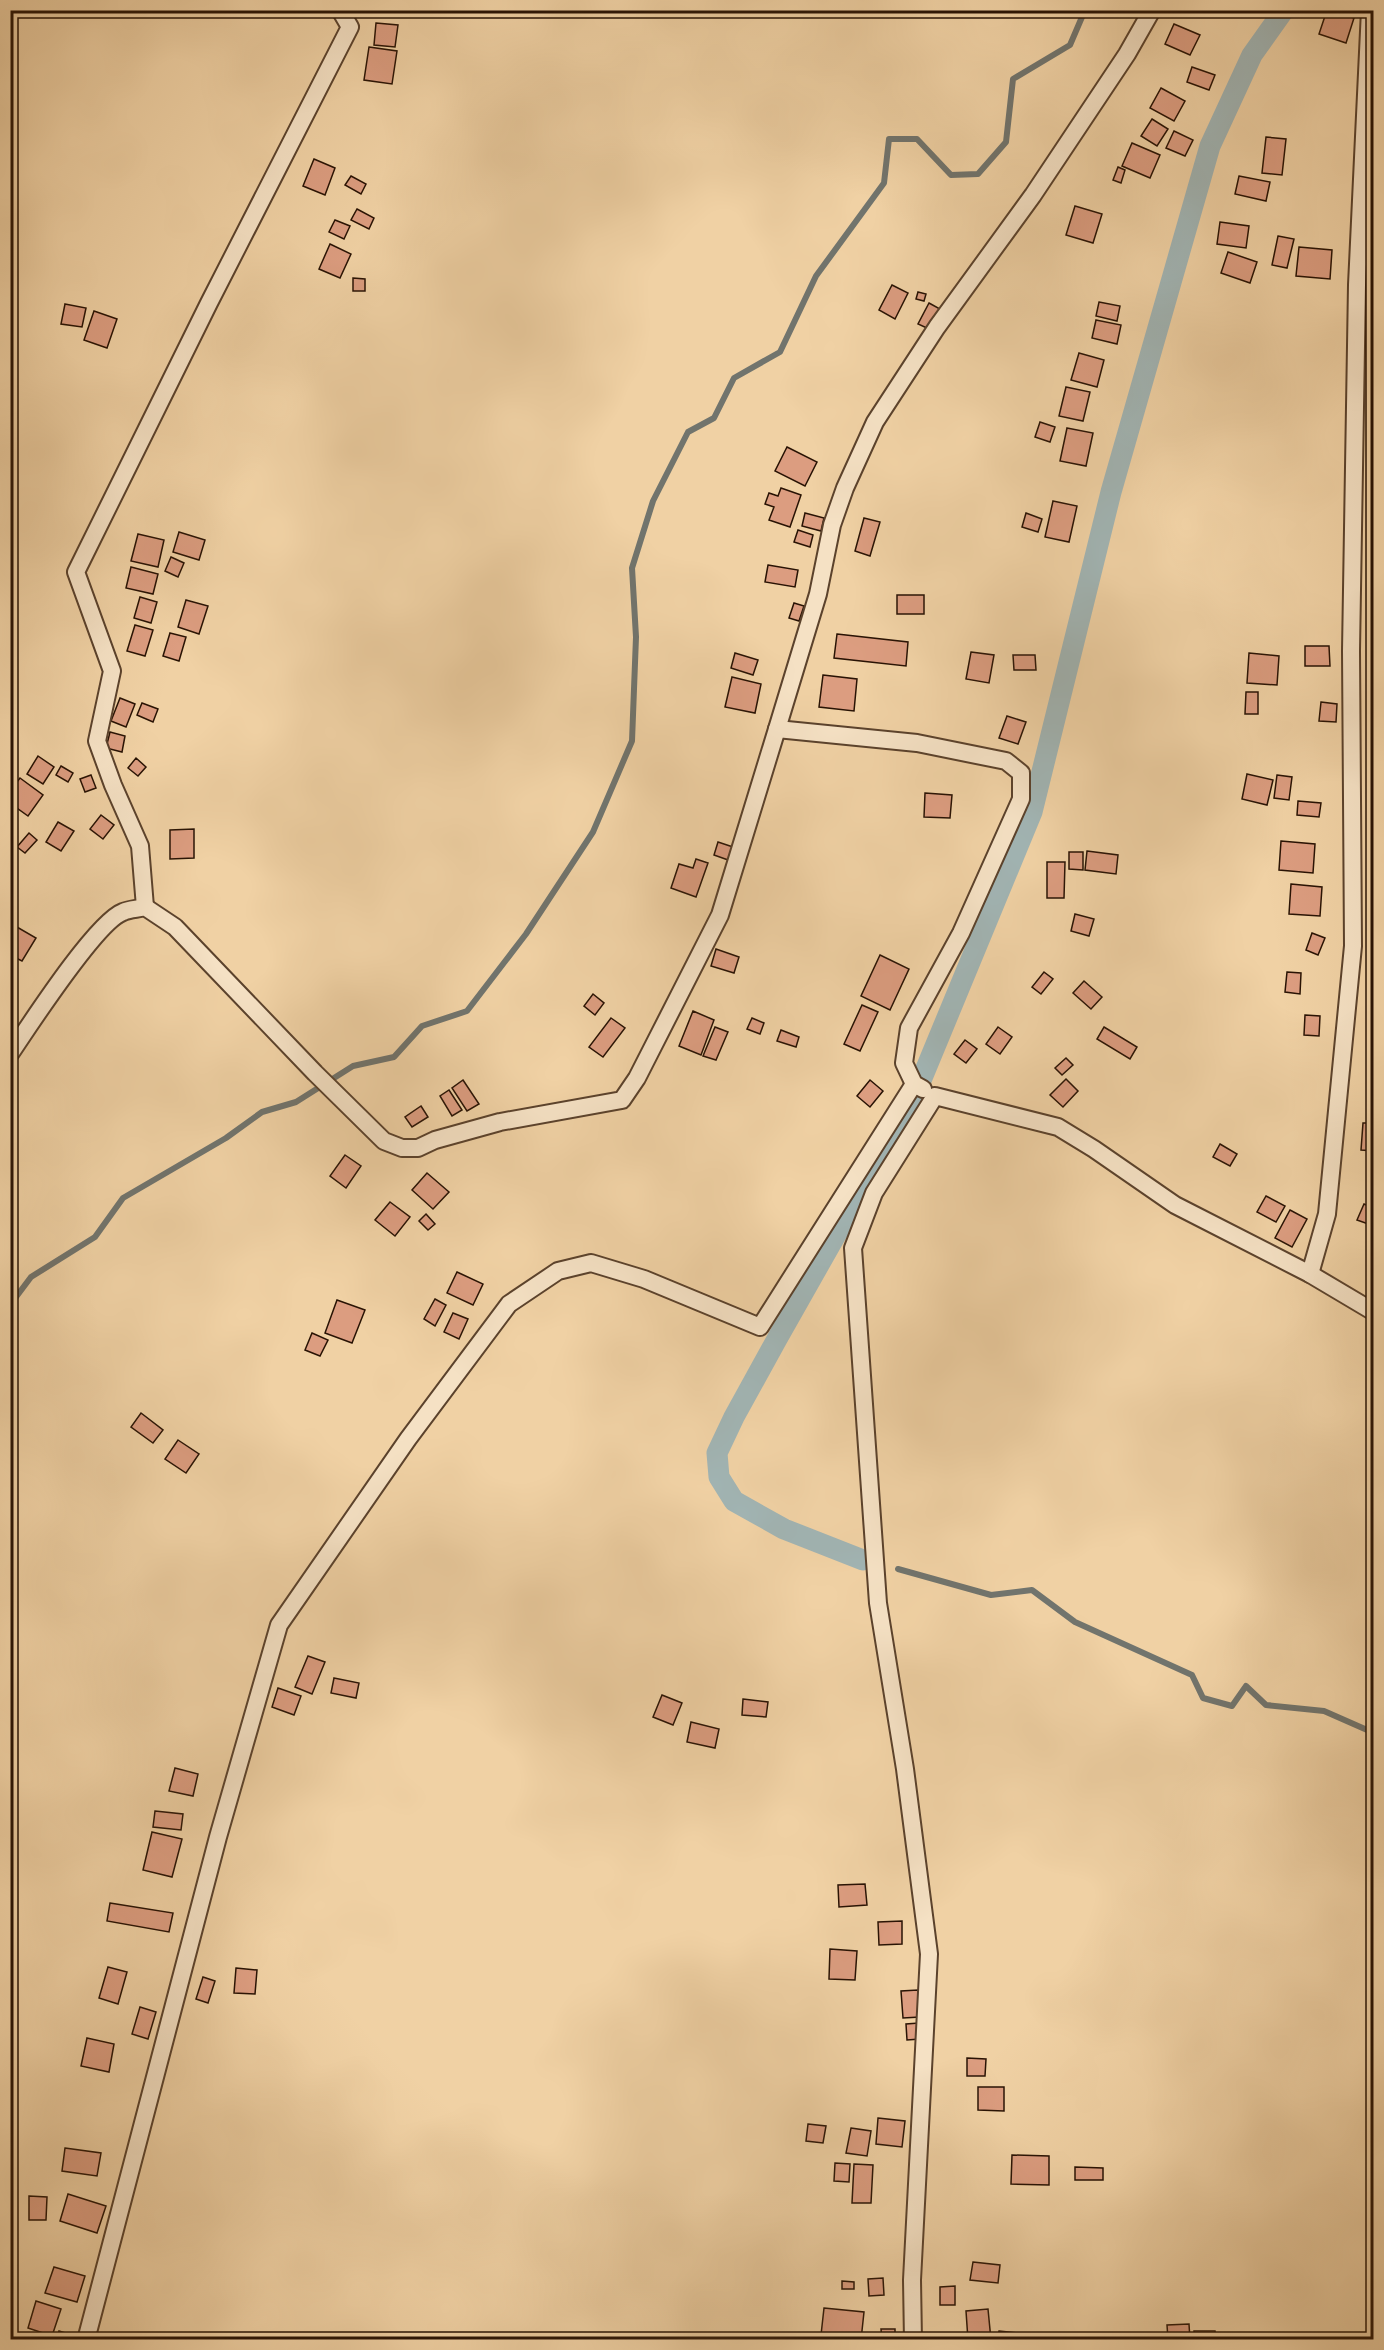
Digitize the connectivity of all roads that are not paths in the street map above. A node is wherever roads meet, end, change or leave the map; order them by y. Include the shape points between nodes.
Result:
1 (340, 10) edge
2 (1152, 10) edge
3 (1370, 10) edge
4 (777, 729) junction
5 (146, 907) junction
6 (10, 1054) edge
7 (914, 1084) junction
8 (935, 1096) junction
9 (1310, 1274) junction
10 (1374, 1312) edge
11 (86, 2340) edge
12 (913, 2340) edge

1 - 5 street via 350,27 76,572 112,671 97,741 140,846
2 - 4 street via 1033,195 937,327 875,422 832,525 818,594
3 - 9 street via 1356,333 1351,651 1353,946 1327,1214
4 - 5 street via 720,915 622,1100 500,1122 418,1148 402,1148 384,1141 175,927
4 - 7 street via 918,743 1006,761 1021,773 1021,799 961,933 909,1028 904,1063
5 - 6 street via 121,912 101,929
7 - 8 street
7 - 11 street via 760,1327 644,1279 591,1263 558,1271 508,1304 408,1439 279,1625 218,1837
8 - 9 street via 1058,1127 1174,1205
8 - 12 street via 874,1193 854,1248 878,1604 905,1768 929,1954 912,2280
9 - 10 street

